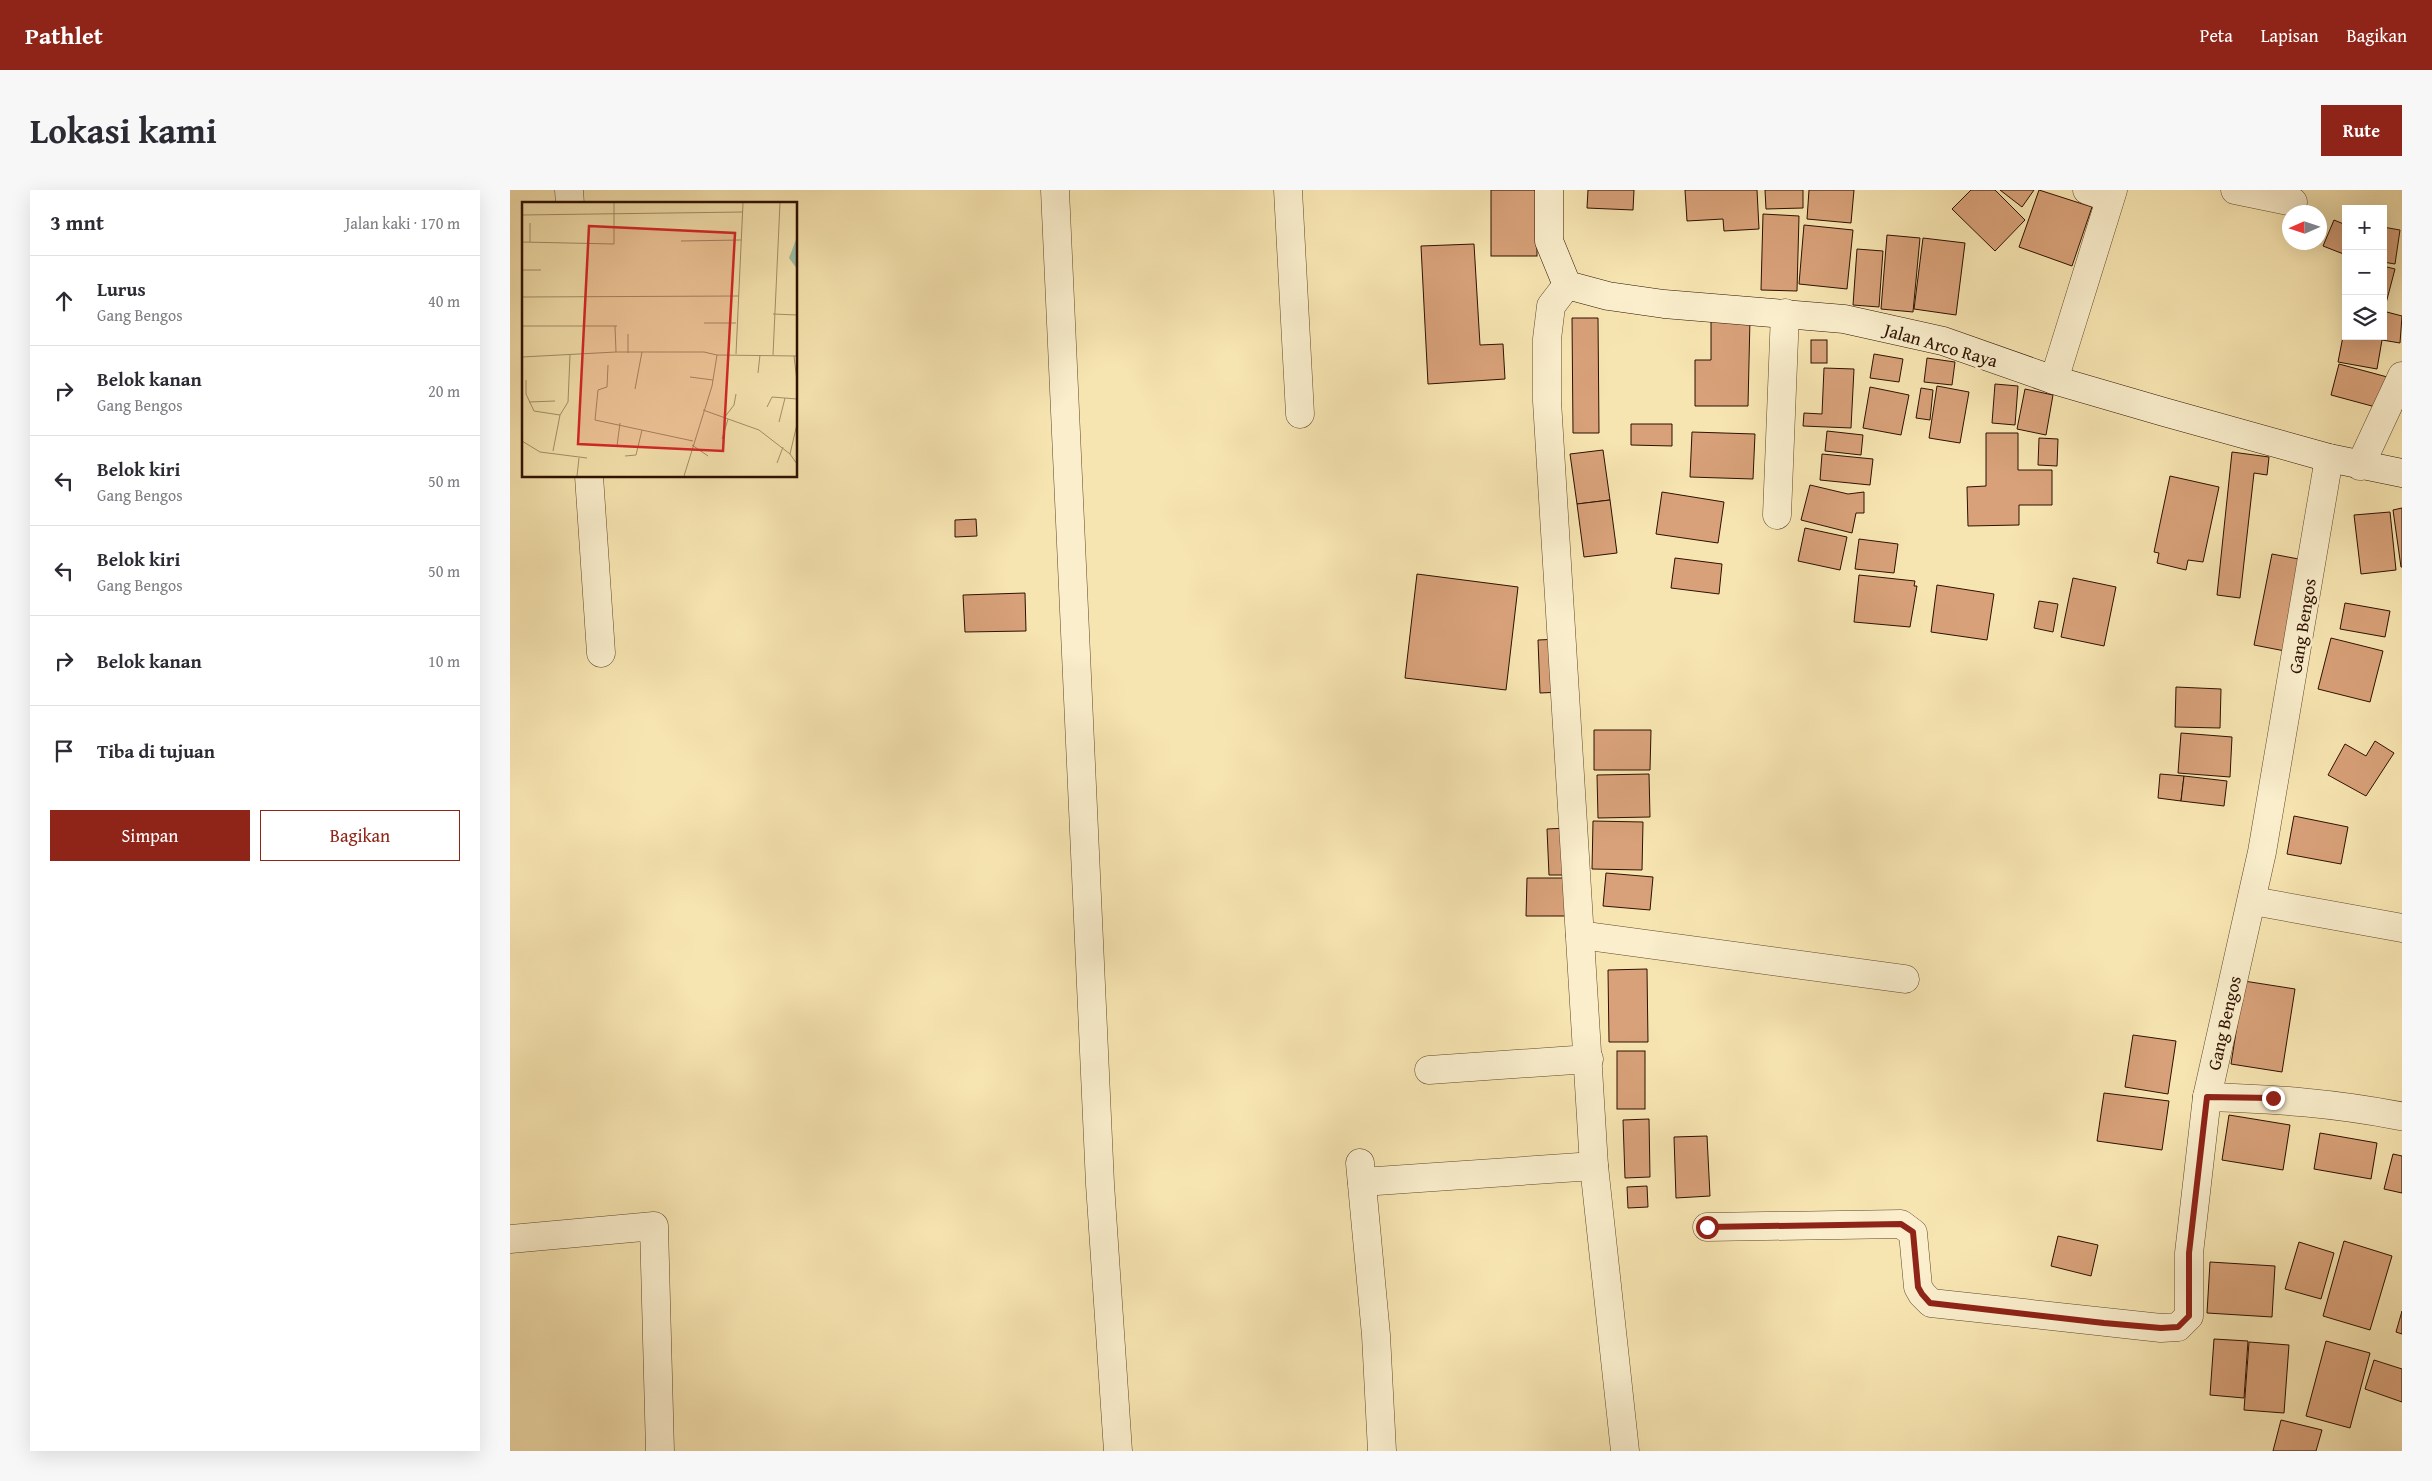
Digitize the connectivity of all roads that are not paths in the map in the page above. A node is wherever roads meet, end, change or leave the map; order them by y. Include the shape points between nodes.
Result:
1 (1054, 190) edge
2 (1288, 190) edge
3 (1549, 190) edge
4 (2235, 190) edge
5 (2103, 193) edge
6 (2293, 202) dead end
7 (1567, 285) junction
8 (1785, 313) junction
9 (2402, 376) edge
10 (2054, 380) junction
11 (1300, 414) dead end
12 (2329, 458) junction
13 (2360, 466) junction
14 (2402, 473) edge
15 (589, 478) edge
16 (1777, 515) dead end
17 (602, 653) dead end
18 (2253, 901) junction
19 (2402, 928) edge
20 (1580, 935) junction
21 (1905, 979) dead end
22 (1589, 1059) junction
23 (1429, 1070) dead end
24 (2207, 1097) junction
25 (2400, 1116) dead end
26 (1594, 1166) junction
27 (1707, 1227) dead end
28 (510, 1239) edge
29 (660, 1451) edge
30 (1118, 1451) edge
31 (1382, 1451) edge
32 (1625, 1451) edge

1 - 30 street via 1100,1184
2 - 11 street
3 - 7 street via 1549,241
4 - 6 street
5 - 10 street
7 - 8 street, Jalan Arco Raya via 1608,296 1664,304
7 - 20 street via 1552,306 1547,339 1547,402
8 - 10 street, Jalan Arco Raya via 1844,319 1943,341
8 - 16 street
9 - 13 street
10 - 12 street, Jalan Arco Raya
12 - 13 street, Jalan Arco Raya
12 - 18 street, Gang Bengos via 2294,677
13 - 14 street, Jalan Arco Raya
15 - 17 street
18 - 19 street
18 - 24 street, Gang Bengos
20 - 21 street
20 - 22 street
22 - 23 street
22 - 26 street
24 - 25 street via 2341,1104
24 - 27 street, Gang Bengos via 2189,1253 2189,1316 2178,1327 2104,1323 1930,1303 1918,1287 1913,1232 1901,1224
26 - 31 street via 1361,1172 1376,1335
26 - 32 street
28 - 29 street via 654,1226

